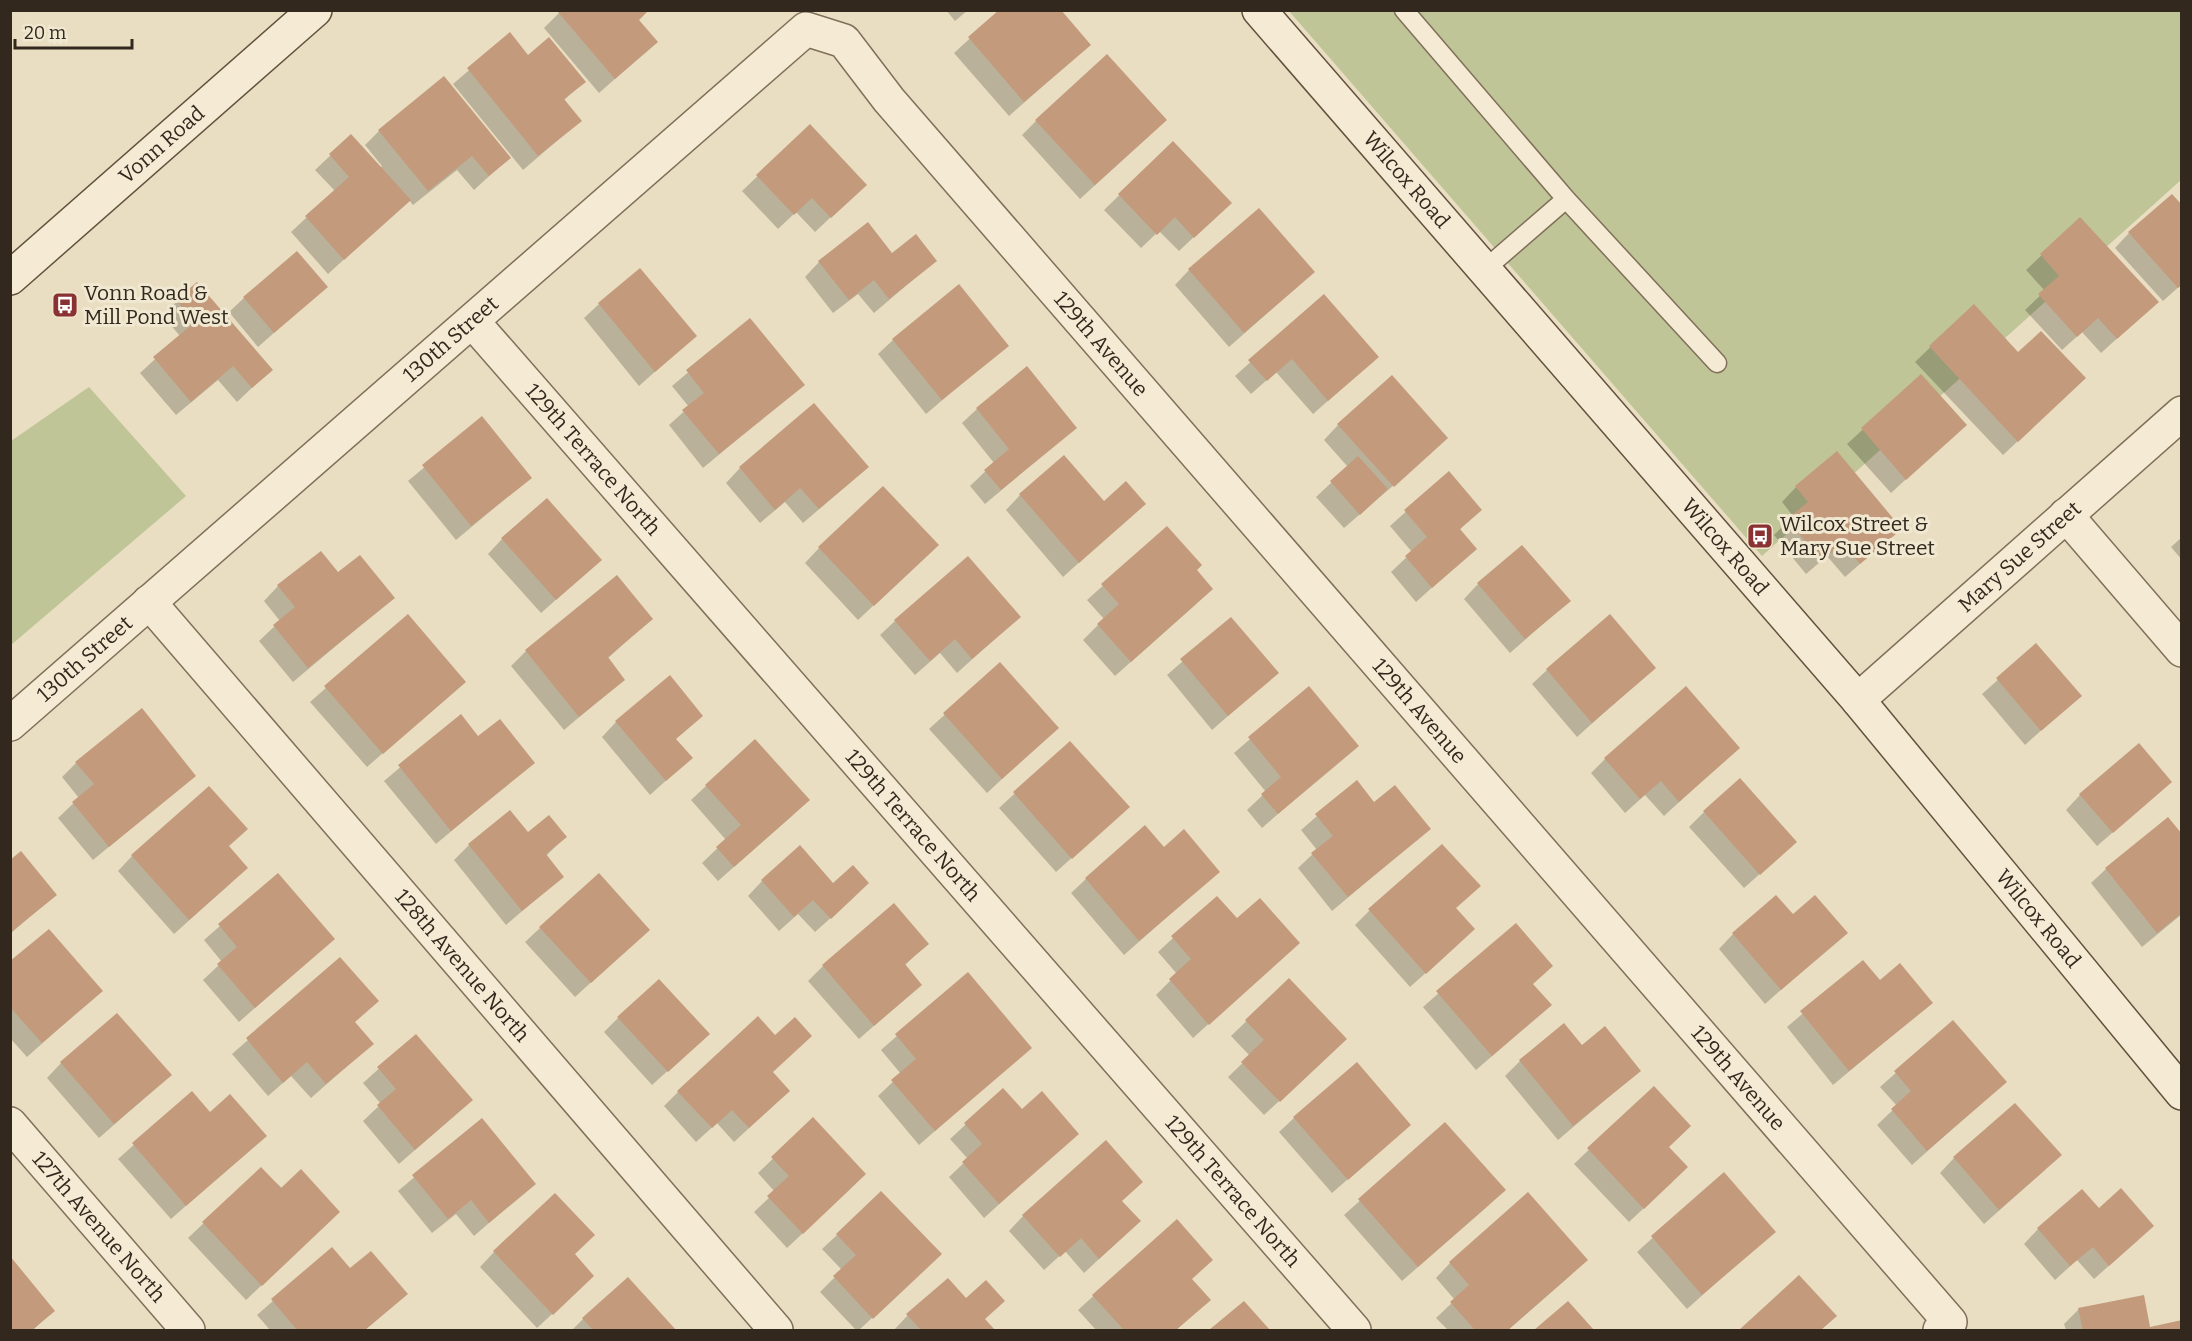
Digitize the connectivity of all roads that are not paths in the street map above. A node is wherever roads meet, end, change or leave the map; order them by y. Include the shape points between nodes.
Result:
1 (315, 10) edge
2 (1259, 10) edge
3 (1404, 10) edge
4 (890, 100) joint
5 (1566, 199) junction
6 (1484, 270) junction
7 (10, 278) edge
8 (472, 321) junction
9 (1717, 363) dead end
10 (2181, 412) edge
11 (2066, 515) junction
12 (149, 602) junction
13 (2181, 650) edge
14 (1858, 700) junction
15 (10, 724) edge
16 (2181, 1093) edge
17 (10, 1124) edge
18 (1945, 1326) edge
19 (188, 1330) edge
20 (776, 1330) edge
21 (1354, 1330) edge

1 - 7 street, Vonn Road
2 - 6 street, Wilcox Road
3 - 5 lane
4 - 8 street, 130th Street via 844,41 806,29
4 - 18 street, 129th Avenue
5 - 6 lane
5 - 9 lane
6 - 14 street, Wilcox Road
8 - 12 street, 130th Street
8 - 21 street, 129th Terrace North
10 - 11 street, Mary Sue Street
11 - 13 street
11 - 14 street, Mary Sue Street
12 - 15 street, 130th Street
12 - 20 street, 128th Avenue North
14 - 16 street, Wilcox Road
17 - 19 street, 127th Avenue North

